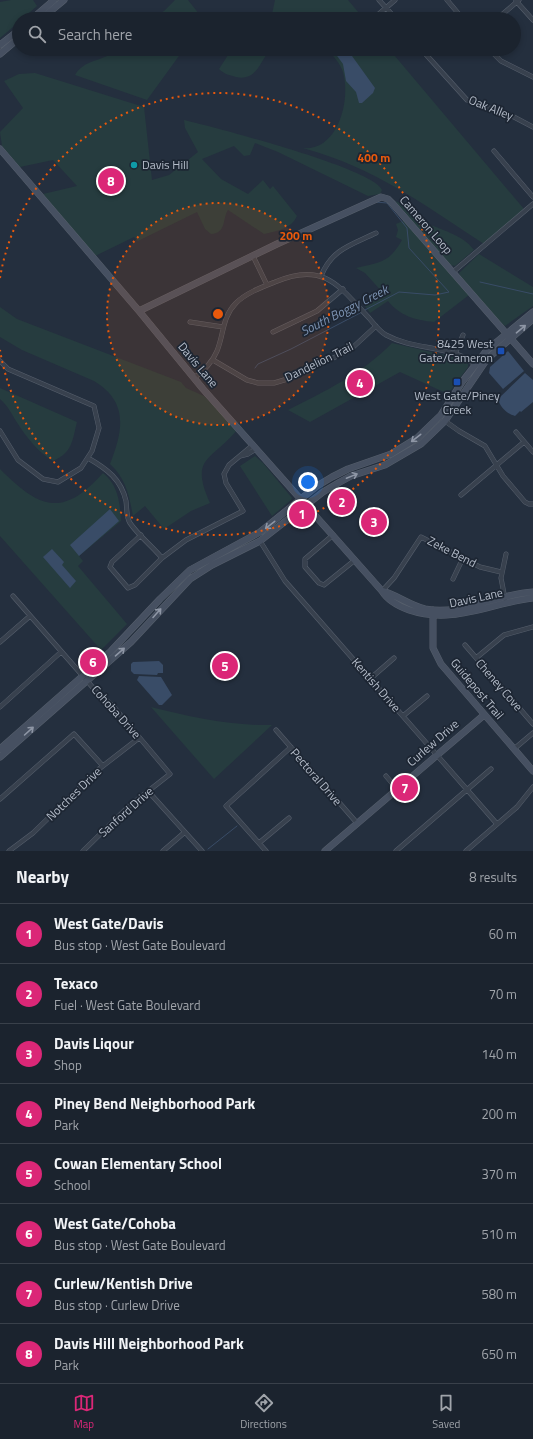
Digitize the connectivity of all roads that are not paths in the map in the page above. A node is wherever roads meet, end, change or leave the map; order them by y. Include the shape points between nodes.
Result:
1 (54, 0) edge
2 (64, 0) edge
3 (379, 0) edge
4 (395, 0) edge
5 (447, 0) edge
6 (517, 1) edge
7 (49, 8) junction
8 (386, 8) junction
9 (43, 12) edge
10 (46, 12) edge
11 (381, 12) edge
12 (390, 12) edge
13 (458, 12) edge
14 (505, 12) edge
15 (533, 20) edge
16 (12, 36) edge
17 (12, 44) edge
18 (0, 45) edge
19 (0, 54) edge
20 (428, 56) edge
21 (497, 56) edge
22 (533, 77) edge
23 (533, 127) edge
24 (0, 149) edge
25 (494, 151) dead end
26 (533, 197) edge
27 (533, 205) edge
28 (376, 233) dead end
29 (253, 256) junction
30 (452, 272) junction
31 (321, 276) junction
32 (267, 285) junction
33 (343, 289) junction
34 (139, 311) junction
35 (533, 312) edge
36 (533, 319) edge
37 (190, 322) dead end
38 (376, 326) junction
39 (222, 327) junction
40 (273, 332) dead end
41 (463, 335) dead end
42 (508, 336) junction
43 (455, 354) junction
44 (213, 360) junction
45 (0, 361) edge
46 (475, 364) junction
47 (533, 364) edge
48 (194, 378) junction
49 (456, 391) junction
50 (439, 417) junction
51 (446, 421) junction
52 (0, 431) edge
53 (516, 432) dead end
54 (425, 441) junction
55 (524, 442) junction
56 (255, 447) junction
57 (533, 452) edge
58 (88, 458) junction
59 (496, 464) junction
60 (461, 495) dead end
61 (302, 498) junction
62 (533, 504) edge
63 (307, 505) junction
64 (141, 535) junction
65 (333, 535) junction
66 (260, 541) junction
67 (221, 552) junction
68 (506, 554) dead end
69 (230, 556) junction
70 (162, 558) junction
71 (463, 558) junction
72 (355, 560) junction
73 (501, 572) junction
74 (186, 574) junction
75 (453, 579) dead end
76 (382, 591) junction
77 (533, 592) edge
78 (13, 596) dead end
79 (533, 598) edge
80 (505, 600) junction
81 (169, 601) junction
82 (432, 613) junction
83 (30, 616) junction
84 (533, 627) edge
85 (0, 642) edge
86 (465, 645) dead end
87 (61, 652) junction
88 (394, 658) dead end
89 (476, 658) junction
90 (85, 678) junction
91 (371, 678) junction
92 (427, 696) dead end
93 (0, 706) edge
94 (484, 715) junction
95 (404, 716) junction
96 (533, 724) edge
97 (276, 730) dead end
98 (533, 733) edge
99 (140, 738) junction
100 (291, 747) junction
101 (0, 749) edge
102 (514, 749) junction
103 (437, 755) junction
104 (0, 757) edge
105 (103, 766) junction
106 (491, 769) dead end
107 (533, 771) edge
108 (170, 774) joint
109 (386, 776) dead end
110 (533, 786) edge
111 (397, 789) junction
112 (467, 790) junction
113 (148, 791) junction
114 (0, 799) edge
115 (289, 818) dead end
116 (357, 823) junction
117 (497, 824) junction
118 (185, 832) junction
119 (260, 843) junction
120 (9, 851) edge
121 (83, 851) edge
122 (163, 851) edge
123 (202, 851) edge
124 (266, 851) edge
125 (324, 851) edge
126 (396, 851) edge
127 (466, 851) edge

1 - 7 street
2 - 7 street
3 - 8 street
4 - 8 street
5 - 13 street
6 - 14 street
6 - 15 street
7 - 9 street
7 - 10 street
8 - 11 street
8 - 12 street
16 - 18 street
17 - 19 street
20 - 23 street, Oak Alley via 467,100 512,116
21 - 22 street via 508,66
24 - 34 street, Davis Lane
25 - 26 street
27 - 30 street
28 - 31 street via 333,255
29 - 30 street, Cameron Loop via 382,197 393,204
29 - 32 street
29 - 34 street, Cameron Loop
30 - 42 street, Cameron Loop
31 - 32 street via 298,274
31 - 33 street
32 - 39 street via 235,304
33 - 38 street
33 - 40 street via 318,311
34 - 48 street, Davis Lane
35 - 42 street
42 -> 36 street
37 - 39 street
38 - 43 street via 385,335 400,342
38 - 44 street, Dandelion Trail via 350,350 291,378 274,383 247,380
39 - 44 street
41 - 43 street
42 - 46 street
42 - 47 street, Cameron Loop
42 - 51 street via 480,368
43 - 46 street
44 - 48 street
45 - 58 street via 8,369 94,406 99,428
46 - 49 street
48 - 56 street, Davis Lane
49 - 50 street
49 - 51 street via 455,398 444,417
50 - 54 street via 439,422
50 -> 61 street via 405,446 332,477
51 - 54 street
51 - 59 street via 466,436 481,443
52 - 58 street via 18,460 43,479 58,482 81,468
53 - 55 street
63 -> 54 street via 351,476 402,457
55 - 57 street
55 - 59 street
56 - 61 street, Davis Lane
56 - 70 street via 229,465 224,476 243,511 186,540
58 - 64 street via 109,471 118,481 124,494 129,521
59 - 60 street
59 - 62 street via 526,502
61 - 63 street, Davis Lane
61 -> 67 street via 260,532
63 - 65 street, Davis Lane
63 - 66 street
64 - 70 street
64 - 70 street via 110,564 110,569 125,586 133,588
65 - 72 street, Davis Lane
65 - 72 street via 305,559 305,567 324,584
66 - 69 street
66 - 91 street, Kentish Drive via 285,581
67 - 69 street
67 - 74 street
68 - 73 street
69 - 81 street via 190,579
71 - 73 street, Zeke Bend via 487,570
71 - 75 street
71 - 76 street, Zeke Bend via 421,537 394,578
72 - 76 street, Davis Lane
73 - 80 street
74 - 81 street via 168,596
74 - 90 street
76 - 82 street, Davis Lane via 386,598 405,609
77 - 80 street, Davis Lane
78 - 83 street, Cohoba Drive
79 - 80 street, Davis Lane
80 - 82 street, Davis Lane via 461,615
90 -> 81 street via 131,642
82 - 94 street, Guidepost Trail via 432,640 436,656
83 - 85 street
83 - 87 street, Cohoba Drive
84 - 89 street via 504,635
86 - 89 street, Cheney Cove
87 - 90 street, Cohoba Drive
87 - 93 street
88 - 91 street
89 - 96 street, Cheney Cove
90 - 99 street, Cohoba Drive
90 - 101 street
104 -> 90 street
91 - 95 street, Kentish Drive
92 - 95 street
94 - 102 street, Guidepost Trail
94 - 103 street, Curlew Drive
95 - 103 street, Kentish Drive
97 - 100 street, Pectoral Drive
98 - 102 street
99 - 105 street, Notches Drive
99 - 108 street, Cohoba Drive
100 - 116 street, Pectoral Drive
100 - 119 street via 226,806
102 - 107 street, Guidepost Trail
103 - 111 street, Curlew Drive
103 - 112 street, Kentish Drive
105 - 114 street via 74,734
105 - 120 street, Notches Drive via 37,829
106 - 112 street
108 - 113 street, Sanford Drive
109 - 111 street
110 - 117 street via 517,807
111 - 116 street, Curlew Drive
112 - 117 street, Kentish Drive
112 - 126 street
113 - 118 street
113 - 121 street, Sanford Drive
115 - 119 street
116 - 125 street, Curlew Drive
117 - 127 street
118 - 122 street
118 - 123 street
119 - 124 street

